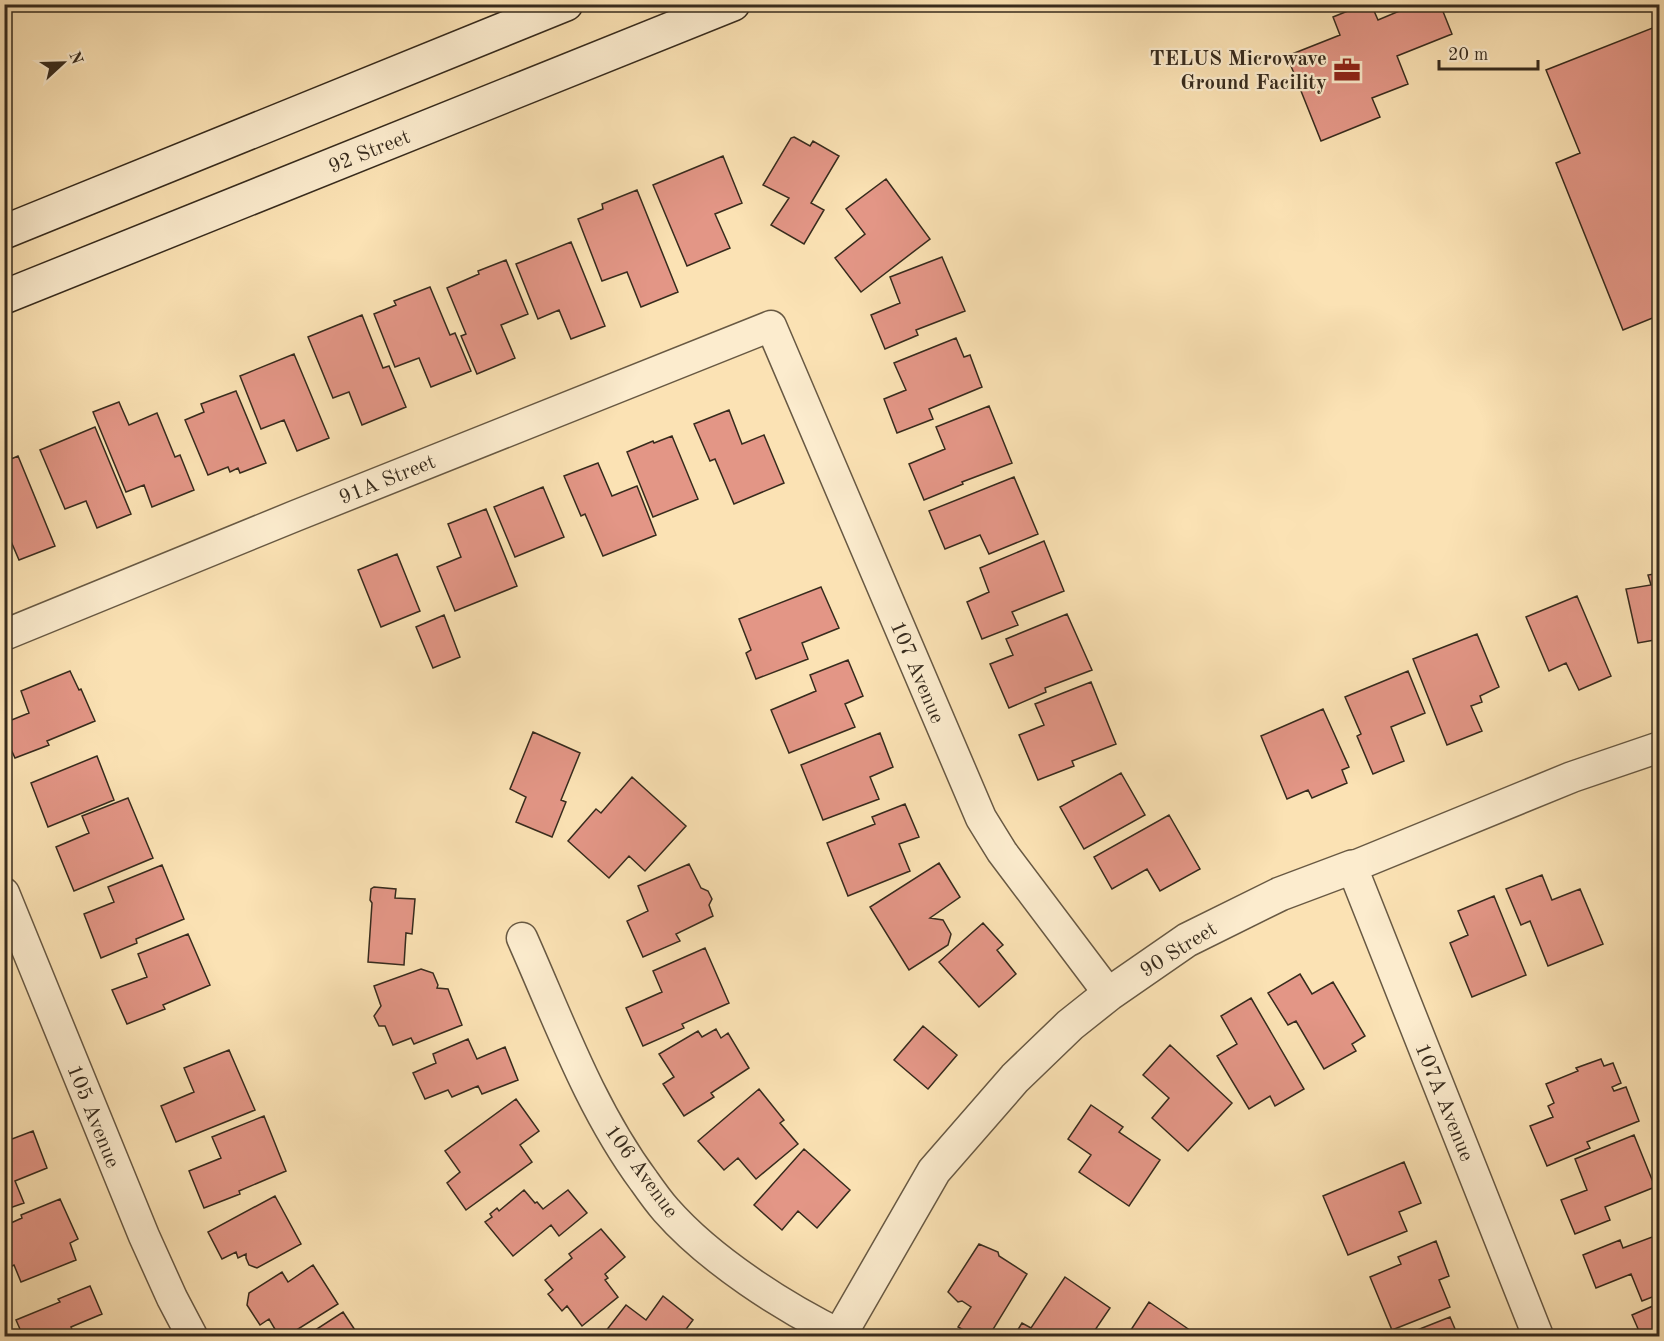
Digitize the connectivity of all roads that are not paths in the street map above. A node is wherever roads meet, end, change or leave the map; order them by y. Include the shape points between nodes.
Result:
1 (566, 4) edge
2 (733, 4) edge
3 (4, 232) edge
4 (4, 297) edge
5 (771, 326) joint
6 (4, 635) edge
7 (1659, 747) edge
8 (1352, 867) junction
9 (4, 892) edge
10 (522, 938) dead end
11 (1109, 994) junction
12 (192, 1336) edge
13 (840, 1336) edge
14 (1538, 1336) edge

1 - 3 main road
2 - 4 main road, 92 Street
5 - 6 street, 91A Street
5 - 11 street, 107 Avenue via 981,818 1002,852
7 - 8 street, 90 Street via 1572,777
8 - 11 main road, 90 Street via 1280,894 1187,940
8 - 14 street, 107A Avenue
9 - 12 street, 105 Avenue via 144,1236
10 - 13 street, 106 Avenue via 597,1107 629,1161 666,1210 715,1255 771,1295
11 - 13 main road, 90 Street via 1035,1057 934,1172

